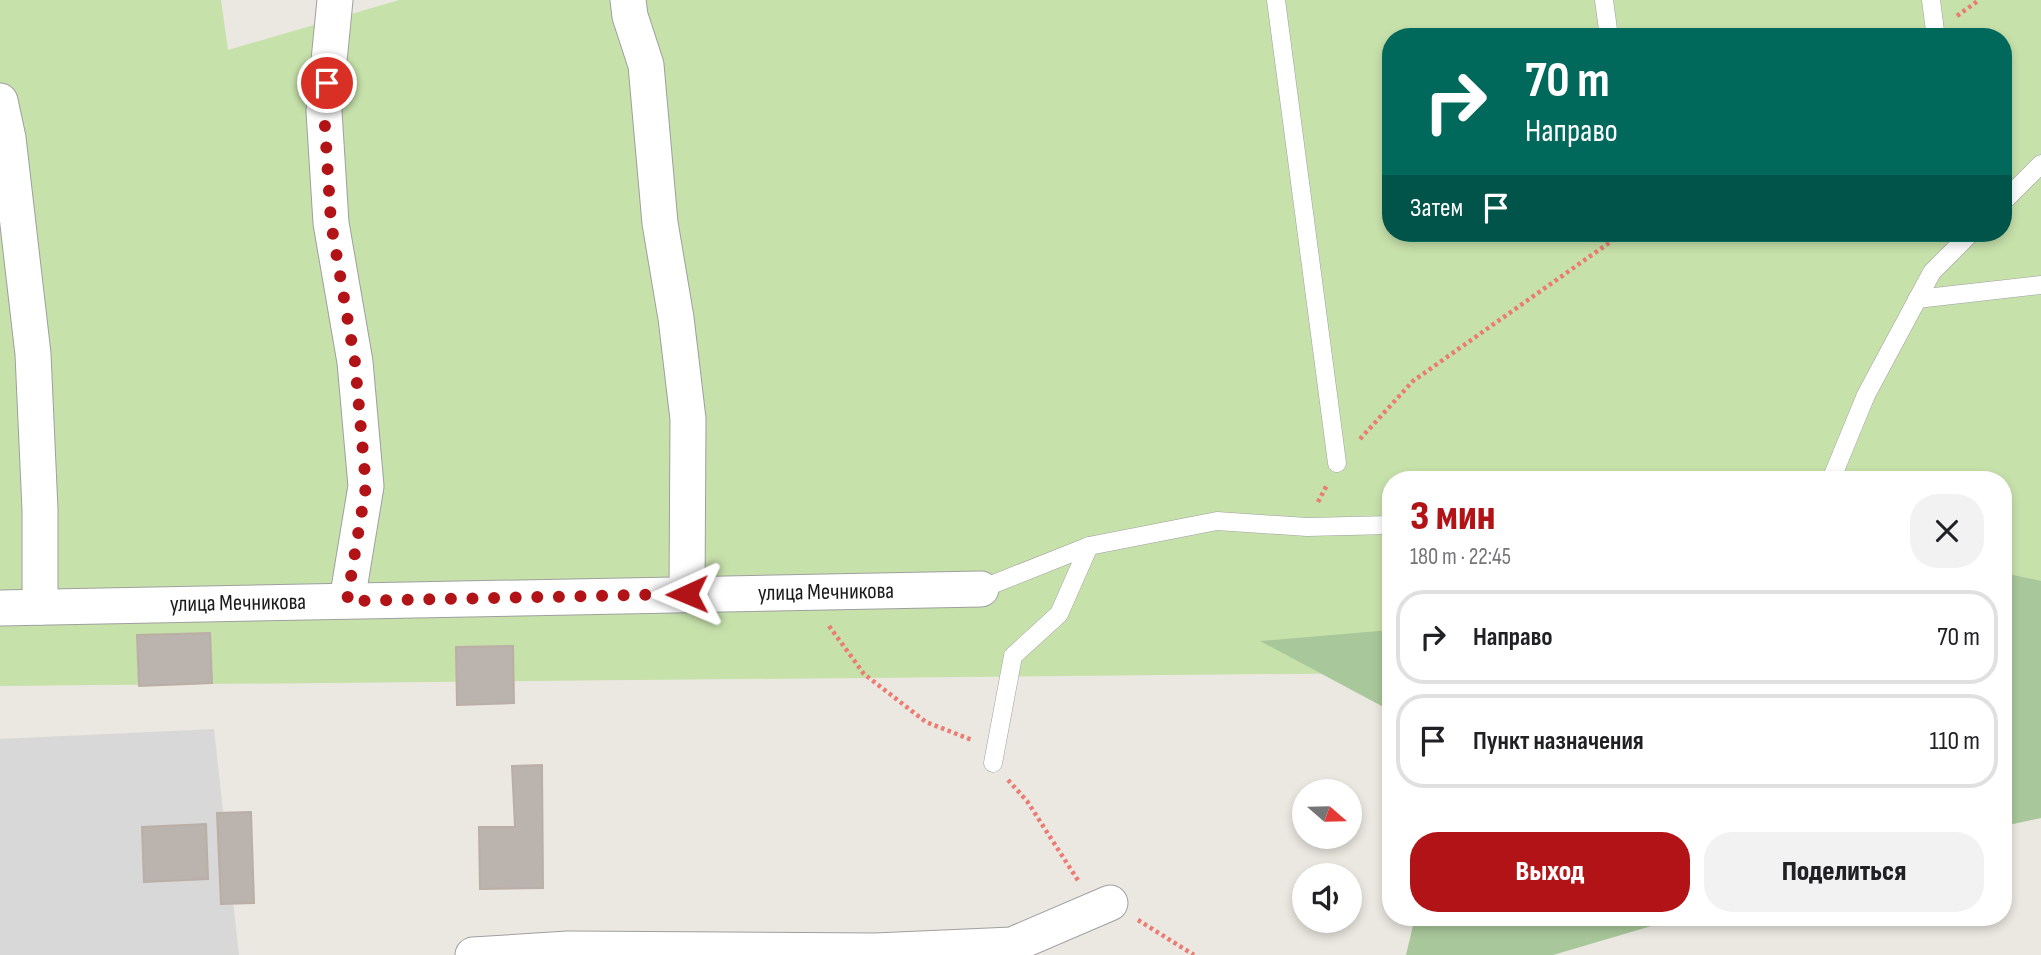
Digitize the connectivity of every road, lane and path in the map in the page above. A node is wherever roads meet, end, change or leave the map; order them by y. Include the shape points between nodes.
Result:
1 (335, 0) edge
2 (628, 0) edge
3 (1276, 0) edge
4 (1604, 0) edge
5 (1931, 0) edge
6 (1608, 28) edge
7 (1935, 28) edge
8 (0, 101) edge
9 (2041, 164) edge
10 (2012, 193) edge
11 (1610, 242) edge
12 (1963, 242) edge
13 (2041, 285) edge
14 (1917, 299) junction
15 (1338, 463) junction
16 (1834, 471) edge
17 (1382, 525) edge
18 (1307, 527) junction
19 (1089, 546) junction
20 (981, 589) joint
21 (687, 594) junction
22 (347, 601) junction
23 (40, 607) junction
24 (0, 608) edge
25 (993, 763) dead end
26 (1110, 903) dead end
27 (473, 955) edge

1 - 22 street via 324,111 331,223 355,362 366,486
2 - 21 street via 646,65 660,223 688,419
3 - 15 lane
4 - 6 lane
5 - 7 lane
8 - 23 street via 33,354
9 - 10 lane
11 - 15 path via 1413,381
12 - 14 lane via 1932,272
13 - 14 lane
14 - 16 lane via 1866,395
15 - 18 path
17 - 18 lane
18 - 19 lane via 1217,521
19 - 20 lane
19 - 25 lane via 1059,614 1013,656
20 - 21 street, улица Мечникова
21 - 22 street, улица Мечникова
22 - 23 street, улица Мечникова
23 - 24 street, улица Мечникова
26 - 27 street via 1012,945 875,951 568,949

